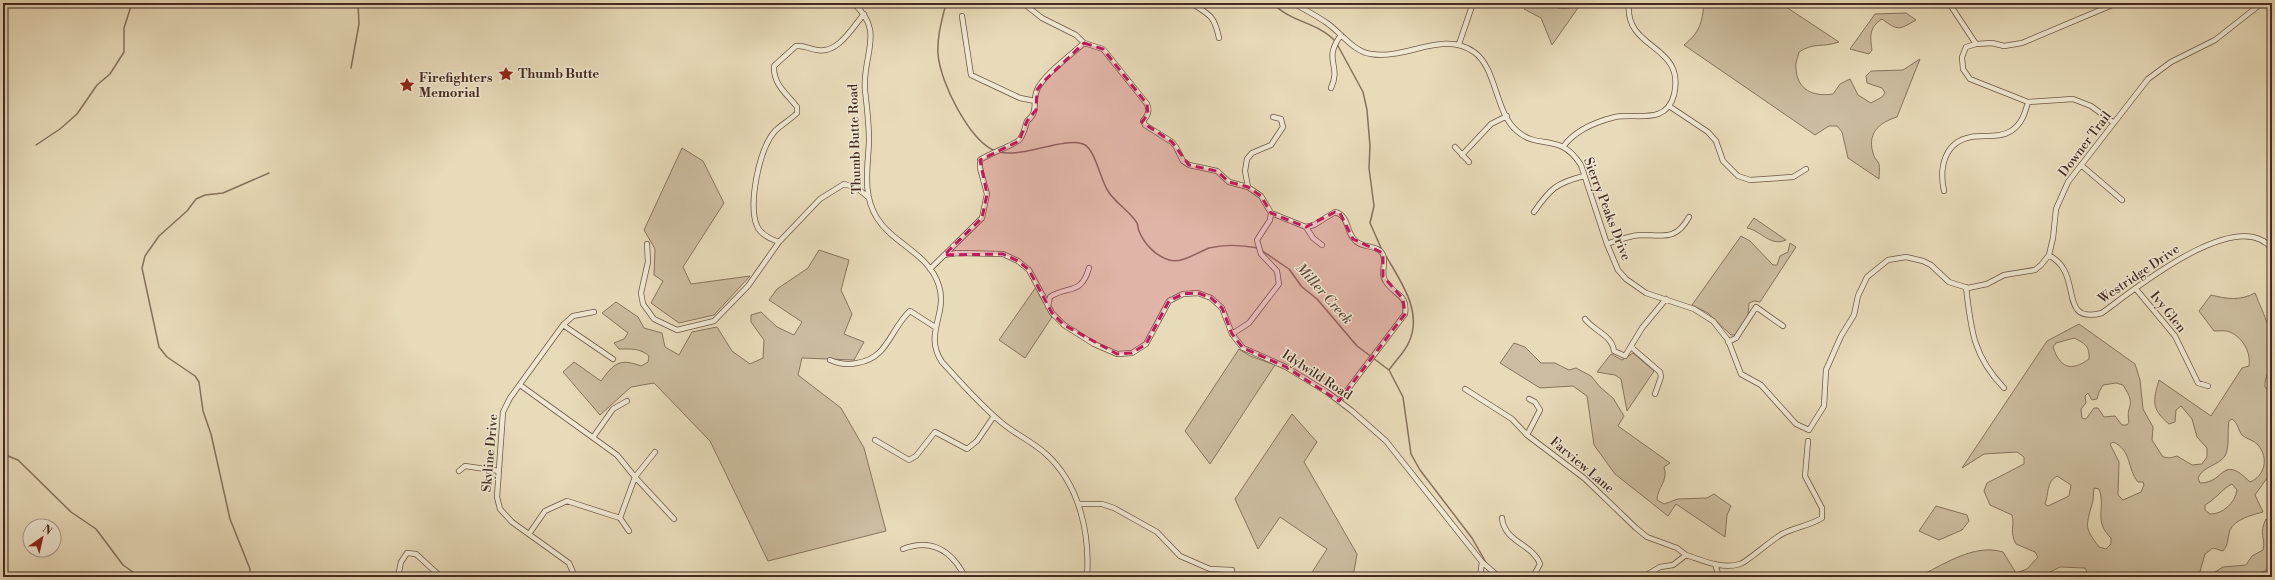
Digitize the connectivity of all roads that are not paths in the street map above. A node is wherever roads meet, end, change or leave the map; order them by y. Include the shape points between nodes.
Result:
1 (853, 3) edge
2 (1023, 3) edge
3 (1191, 3) edge
4 (1294, 3) edge
5 (1473, 3) edge
6 (1629, 3) edge
7 (1949, 3) edge
8 (2117, 3) edge
9 (2262, 3) edge
10 (864, 14) junction
11 (962, 16) dead end
12 (1341, 35) junction
13 (1219, 38) dead end
14 (1084, 43) junction
15 (1459, 44) junction
16 (1976, 44) junction
17 (1331, 88) dead end
18 (1035, 101) junction
19 (2028, 102) junction
20 (1669, 106) junction
21 (1507, 116) junction
22 (1273, 117) dead end
23 (2114, 123) junction
24 (1455, 147) dead end
25 (1563, 147) junction
26 (1462, 154) junction
27 (1469, 162) dead end
28 (2081, 165) junction
29 (1806, 169) dead end
30 (1584, 176) junction
31 (1248, 187) junction
32 (1944, 190) dead end
33 (868, 197) junction
34 (2122, 200) dead end
35 (1534, 212) dead end
36 (1271, 213) junction
37 (1689, 217) dead end
38 (1306, 227) junction
39 (2272, 238) edge
40 (779, 242) junction
41 (2268, 243) junction
42 (647, 244) dead end
43 (1607, 244) junction
44 (1322, 245) dead end
45 (2272, 249) edge
46 (944, 255) junction
47 (2049, 255) junction
48 (1089, 268) dead end
49 (930, 269) junction
50 (1966, 287) junction
51 (2136, 289) junction
52 (1666, 299) junction
53 (1048, 306) junction
54 (594, 312) dead end
55 (1585, 319) dead end
56 (563, 325) junction
57 (1782, 326) dead end
58 (935, 327) junction
59 (1232, 334) junction
60 (1728, 342) junction
61 (1631, 347) junction
62 (613, 359) dead end
63 (830, 360) dead end
64 (520, 385) junction
65 (2208, 386) dead end
66 (2004, 388) dead end
67 (1465, 389) dead end
68 (1656, 394) dead end
69 (1529, 399) dead end
70 (627, 401) dead end
71 (1339, 401) junction
72 (994, 416) junction
73 (1527, 435) junction
74 (594, 436) junction
75 (875, 440) dead end
76 (1808, 441) dead end
77 (655, 452) dead end
78 (460, 471) dead end
79 (499, 471) junction
80 (635, 477) junction
81 (1080, 504) junction
82 (620, 518) junction
83 (1502, 518) dead end
84 (674, 519) dead end
85 (629, 531) dead end
86 (529, 534) junction
87 (903, 549) dead end
88 (1686, 555) junction
89 (1482, 562) junction
90 (1715, 564) junction
91 (398, 577) edge
92 (441, 577) edge
93 (575, 577) edge
94 (965, 577) edge
95 (1087, 577) edge
96 (1232, 577) edge
97 (1480, 577) edge
98 (1499, 577) edge
99 (1533, 577) edge
100 (1642, 577) edge
101 (1719, 577) edge

1 - 10 street, Thumb Butte Road
2 - 14 street via 1042,18 1076,35
3 - 13 street via 1210,15 1215,22
4 - 12 street via 1327,23
5 - 15 street
6 - 20 street via 1631,22 1636,31 1672,64 1675,74 1674,95
7 - 16 street
8 - 16 street via 2022,43 2004,46
9 - 23 street, Downer Trail via 2215,40 2171,62 2148,79
10 - 33 street, Thumb Butte Road via 872,38 864,75 869,125
10 - 40 street via 832,48 816,50 806,45 796,46 774,66 774,75 780,89 797,107 797,114 769,140 754,186 753,201 757,226 765,236
11 - 18 street via 971,75 1020,98
12 - 15 street via 1361,52 1382,56 1447,43
12 - 17 street via 1332,51 1336,78
14 - 18 street via 1043,82 1037,90
14 - 31 street via 1103,49 1147,104 1149,109 1143,121 1145,125 1172,142 1183,161 1189,165 1217,171 1229,182
15 - 21 street, Sierry Peaks Drive via 1476,53 1483,62
16 - 19 street via 1966,47 1962,57 1963,70 1970,79
18 - 46 street via 1036,110 1027,121 1019,141 998,149 980,160 987,194 982,218
19 - 23 street via 2073,99 2091,106
19 - 32 street via 2023,119 2011,131 1998,135 1970,137 1952,146 1942,162 1941,178
20 - 25 street via 1656,116 1614,118 1581,129 1571,135
20 - 29 street via 1708,132 1716,141 1723,161 1738,176 1750,180 1793,177
21 - 25 street, Sierry Peaks Drive via 1517,132 1526,137
21 - 26 street via 1491,124
22 - 31 street via 1281,119 1283,127 1271,145 1252,153 1247,159 1245,171
23 - 28 street, Downer Trail
24 - 26 street
25 - 30 street, Sierry Peaks Drive via 1576,156
26 - 27 street
28 - 34 street
28 - 47 street, Downer Trail via 2068,182 2056,208
30 - 35 street via 1568,180 1549,190
30 - 43 street, Sierry Peaks Drive
31 - 36 street via 1261,196
33 - 40 street via 857,188 844,184 833,189 820,198
33 - 49 street, Thumb Butte Road via 877,219
36 - 38 street
36 - 59 street via 1270,220 1257,240 1261,254 1277,271 1279,284 1249,323
37 - 43 street via 1681,230 1670,235 1623,238
38 - 44 street via 1313,238
38 - 71 street via 1335,212 1340,213 1345,218 1353,239 1383,253 1383,276 1386,283 1403,299 1406,306 1405,314
39 - 41 street
40 - 42 street via 748,286 714,321 677,330 654,319 643,304 641,294 648,262
41 - 45 street
41 - 51 street, Westridge Drive via 2256,237 2232,237 2181,257
43 - 52 street, Sierry Peaks Drive via 1613,261 1626,279 1646,293
46 - 49 street
46 - 53 street, Idylwild Road via 1002,254 1018,261 1029,270
47 - 50 street via 2035,270 2004,275 1978,287
47 - 51 street, Westridge Drive via 2065,270 2074,306 2085,315 2102,313
48 - 53 street via 1086,280 1081,285 1050,297
49 - 58 street, Thumb Butte Road via 939,286 942,302
50 - 60 street, Sierry Peaks Drive via 1949,282 1931,265 1913,257 1900,257 1878,266 1861,287 1854,315 1829,361 1824,406 1809,430 1796,424 1761,385 1741,374
50 - 66 street via 1970,318 1980,355 1988,370
51 - 65 street, Ivy Glen via 2175,336 2198,383
52 - 60 street, Sierry Peaks Drive via 1704,314 1722,330
52 - 61 street via 1642,328
53 - 59 street, Idylwild Road via 1064,325 1094,344 1117,354 1132,352 1146,344 1170,301 1183,294 1198,293 1211,298 1222,308
54 - 56 street, Skyline Drive via 573,316
55 - 61 street via 1610,340 1614,351 1619,355 1624,356
56 - 62 street
56 - 64 street, Skyline Drive
57 - 60 street via 1756,307 1736,338
58 - 63 street via 910,311 876,357 863,363 850,364
58 - 72 street, Thumb Butte Road via 933,342 937,354
59 - 71 street, Idylwild Road via 1243,348 1286,367
61 - 68 street via 1660,372
64 - 74 street
64 - 79 street, Skyline Drive via 503,412
67 - 73 street, Farview Lane via 1512,419
69 - 73 street via 1536,402 1540,410
70 - 74 street via 614,409
71 - 89 street, Idylwild Road via 1386,441
72 - 75 street via 977,441 967,449 935,432 916,456 909,460
72 - 81 street, Thumb Butte Road via 1047,455
73 - 88 street, Farview Lane via 1584,478 1647,537 1677,548
74 - 80 street via 617,455
76 - 90 street via 1805,476 1822,508 1822,518 1774,538 1740,564
77 - 80 street
78 - 79 street via 465,466
79 - 86 street, Skyline Drive via 496,497 500,508 512,522
80 - 82 street
80 - 84 street
81 - 95 street, Thumb Butte Road via 1088,561
81 - 96 street via 1102,504 1114,508 1157,532 1180,556 1210,569 1232,570
82 - 85 street
82 - 86 street via 567,501 545,511
83 - 99 street via 1502,525 1507,533 1538,557 1540,564
86 - 93 street, Skyline Drive via 569,563
87 - 94 street via 921,545 942,550 952,556
88 - 90 street
88 - 100 street via 1673,565 1660,567
89 - 97 street
89 - 98 street, Idylwild Road
90 - 101 street
91 - 92 street via 407,553 416,554

